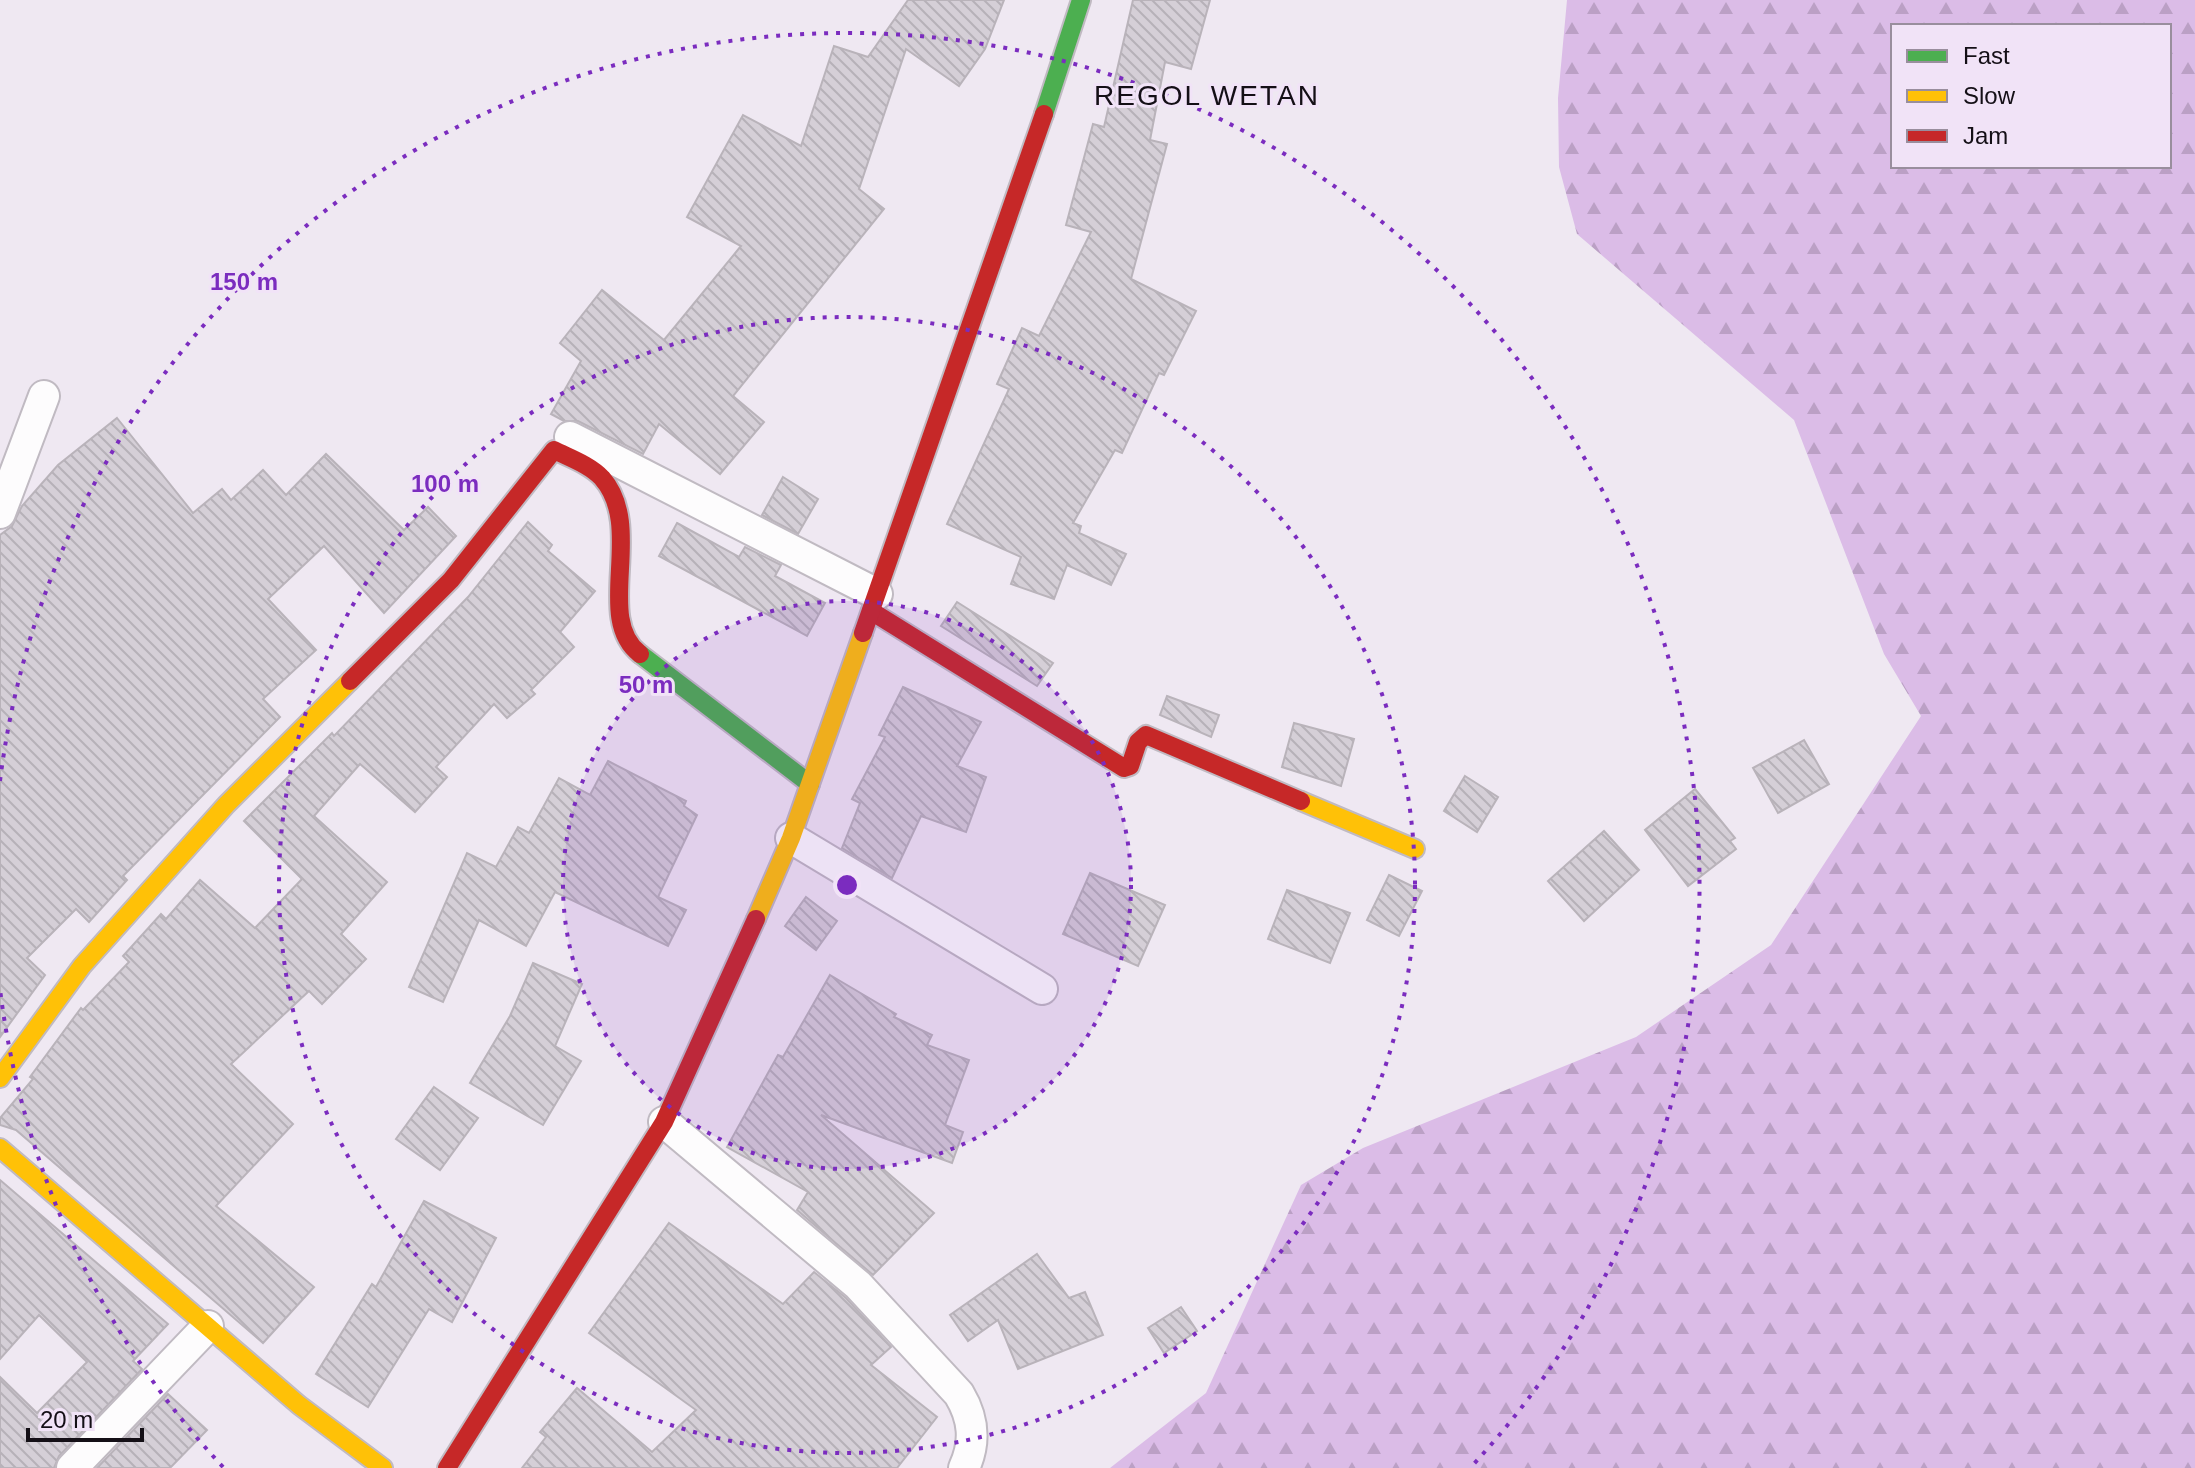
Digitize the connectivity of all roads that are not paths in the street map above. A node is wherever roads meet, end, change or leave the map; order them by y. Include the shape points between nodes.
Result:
1 (1081, 0) edge
2 (44, 396) dead end
3 (554, 450) junction
4 (0, 513) edge
5 (874, 603) junction
6 (810, 784) junction
7 (791, 838) junction
8 (1415, 849) dead end
9 (1042, 989) dead end
10 (0, 1078) edge
11 (664, 1122) junction
12 (0, 1148) edge
13 (208, 1326) junction
14 (72, 1468) edge
15 (383, 1468) edge
16 (447, 1468) edge
17 (964, 1468) edge

1 - 5 main road
2 - 4 street
3 - 5 street via 573,436
3 - 6 main road via 601,477 615,496 624,557 618,616 634,649
3 - 10 main road via 451,580 226,805 92,955
5 - 6 main road
5 - 8 main road via 1124,768 1146,735
6 - 7 main road
7 - 9 street
7 - 11 main road
11 - 16 main road
11 - 17 street via 858,1285 959,1394 970,1413 972,1431
12 - 13 main road
13 - 14 street
13 - 15 main road via 299,1405

